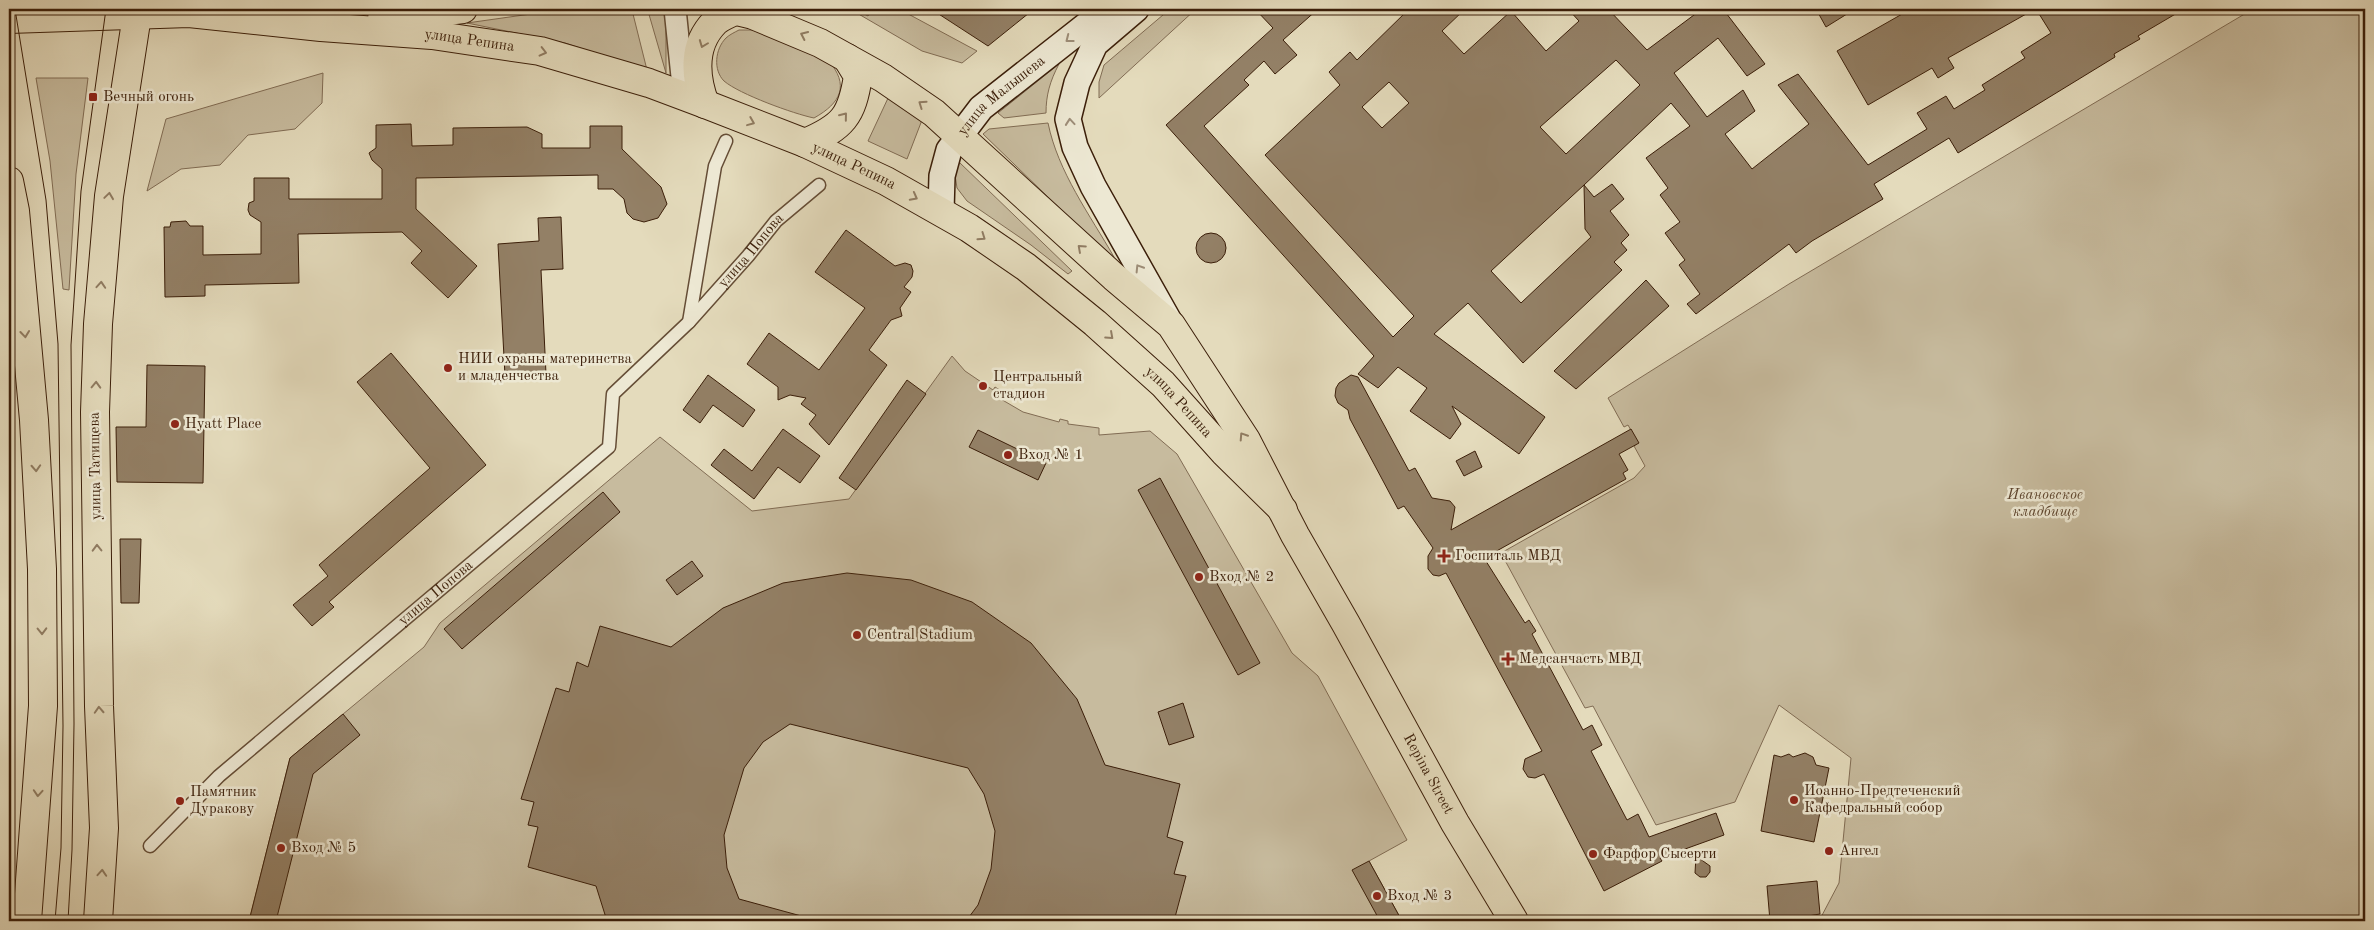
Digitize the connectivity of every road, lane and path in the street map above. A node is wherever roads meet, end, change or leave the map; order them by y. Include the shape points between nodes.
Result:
1 (463, 9) edge
2 (675, 9) edge
3 (732, 9) edge
4 (1108, 9) edge
5 (1136, 9) edge
6 (138, 11) edge
7 (9, 19) edge
8 (321, 27) junction
9 (847, 58) junction
10 (695, 100) junction
11 (958, 137) junction
12 (726, 141) dead end
13 (805, 143) junction
14 (9, 181) edge
15 (819, 185) dead end
16 (941, 211) junction
17 (689, 322) junction
18 (1171, 325) junction
19 (1283, 510) junction
20 (150, 846) dead end
21 (27, 921) edge
22 (98, 921) edge
23 (1514, 921) edge

1 - 8 main road, улица Репина
2 - 10 street
9 -> 3 main road, улица Репина via 789,29
3 -> 10 main road via 704,38 697,58
4 -> 11 main road, улица Малышева via 981,108
18 -> 5 main road, улица Репина via 1093,186 1075,147 1068,119 1077,83 1095,44
6 - 7 main road, улица Репина
6 - 8 main road, улица Репина
22 -> 6 main road, улица Татищева via 104,828 99,706 98,324 109,196
8 -> 10 main road, улица Репина via 432,35 540,51
11 -> 9 main road, улица Репина via 934,113
13 -> 9 main road via 828,133 847,115 854,100 858,76
10 -> 13 main road, улица Репина
11 - 16 main road, улица Малышева via 949,150 942,176
18 -> 11 main road, улица Репина
12 - 17 street, улица Попова via 715,166
13 -> 16 main road, улица Репина
14 -> 21 main road via 34,420 42,569 43,706
15 - 17 street, улица Попова via 776,220
16 -> 19 main road, улица Репина via 1026,267 1095,323 1162,384
17 - 20 street, улица Попова via 614,394 609,447 220,776
19 -> 18 main road, улица Репина via 1246,440
19 - 23 main road, улица Репина via 1455,823

